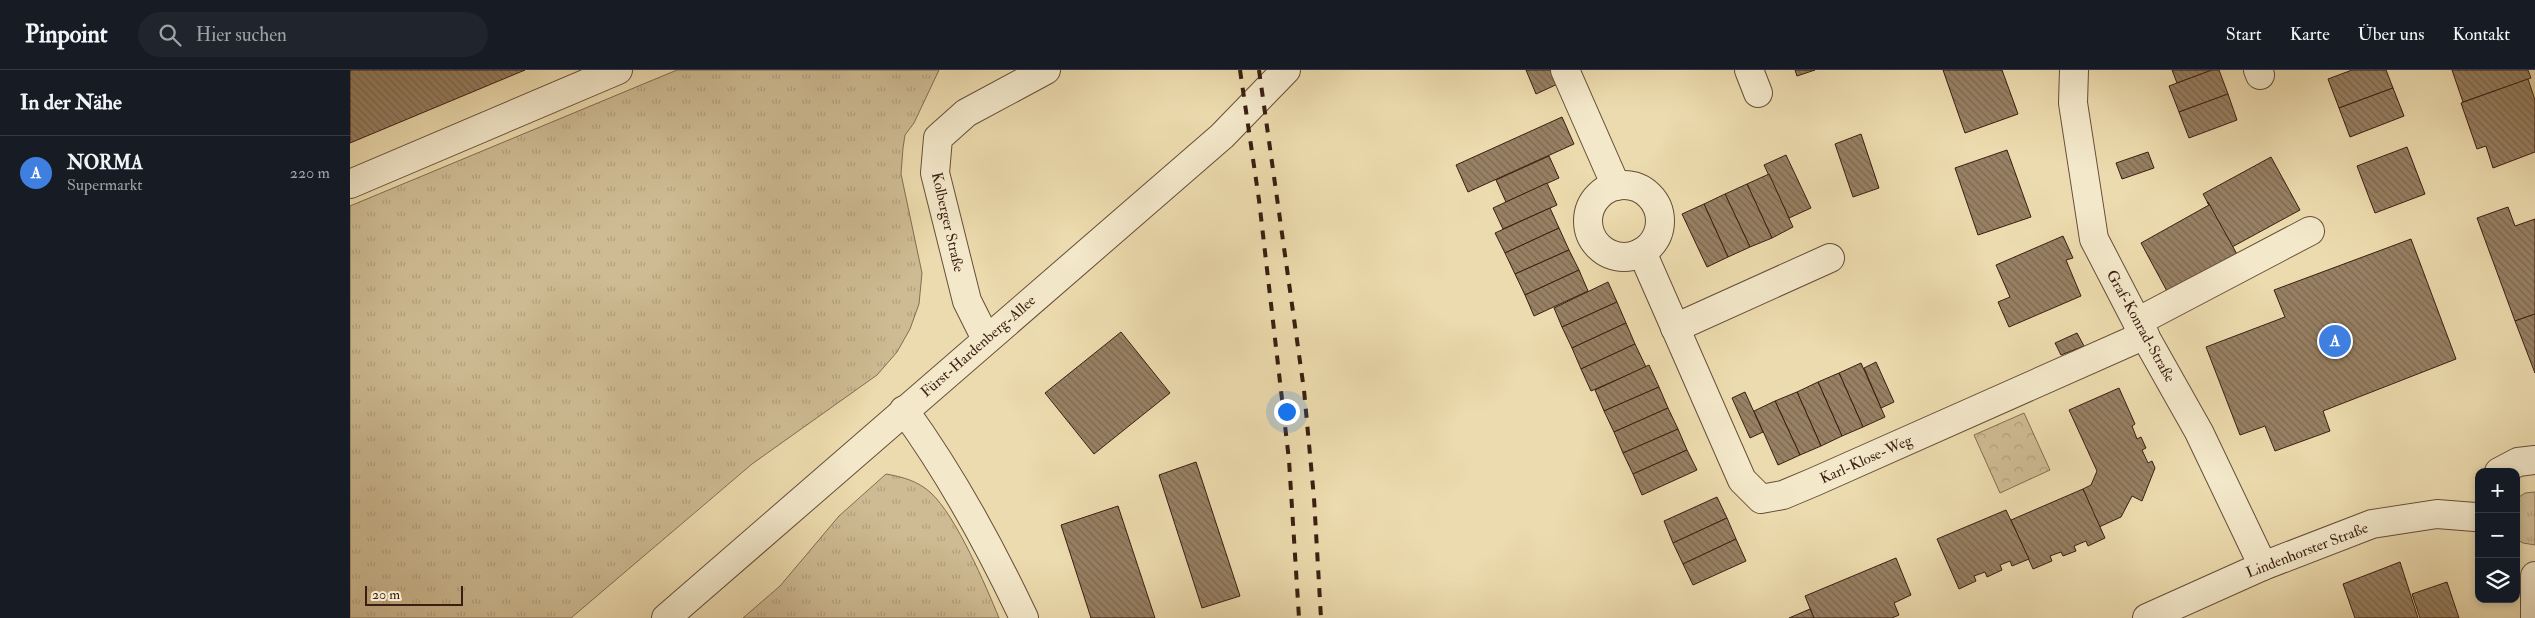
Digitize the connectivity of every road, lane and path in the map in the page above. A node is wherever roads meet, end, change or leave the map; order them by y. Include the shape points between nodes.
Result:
1 (618, 70) edge
2 (1046, 70) edge
3 (1286, 70) edge
4 (1565, 70) edge
5 (2074, 70) edge
6 (350, 184) edge
7 (1616, 186) junction
8 (2310, 231) dead end
9 (1642, 252) junction
10 (1830, 258) dead end
11 (1675, 328) junction
12 (2141, 329) junction
13 (986, 339) junction
14 (904, 410) junction
15 (2535, 460) edge
16 (2507, 468) edge
17 (2475, 517) edge
18 (2263, 566) junction
19 (2520, 574) edge
20 (2535, 576) edge
21 (666, 618) edge
22 (1024, 618) edge
23 (2148, 618) edge
24 (2534, 618) edge

1 - 6 street
2 - 13 street, Kolberger Straße via 966,113 938,138 935,173 967,301
3 - 13 street, Fürst-Hardenberg-Allee via 1222,136
4 - 7 street
5 - 12 street, Graf-Konrad-Straße via 2073,103 2094,239
7 - 9 street via 1638,188 1655,203 1659,213 1657,236
7 - 9 street via 1596,199 1588,222 1591,234 1597,244 1618,256
8 - 12 street
9 - 11 street, Karl-Klose-Weg
10 - 11 street
11 - 12 street, Karl-Klose-Weg via 1742,480 1761,499 1814,482
12 - 18 street, Graf-Konrad-Straße via 2199,432
13 - 14 street, Fürst-Hardenberg-Allee
14 - 21 street, Fürst-Hardenberg-Allee
14 - 22 street via 938,457 991,548
15 - 16 street via 2518,462
17 - 18 street, Lindenhorster Straße via 2437,514 2372,524
18 - 23 street, Lindenhorster Straße
19 - 20 street
20 - 24 street

